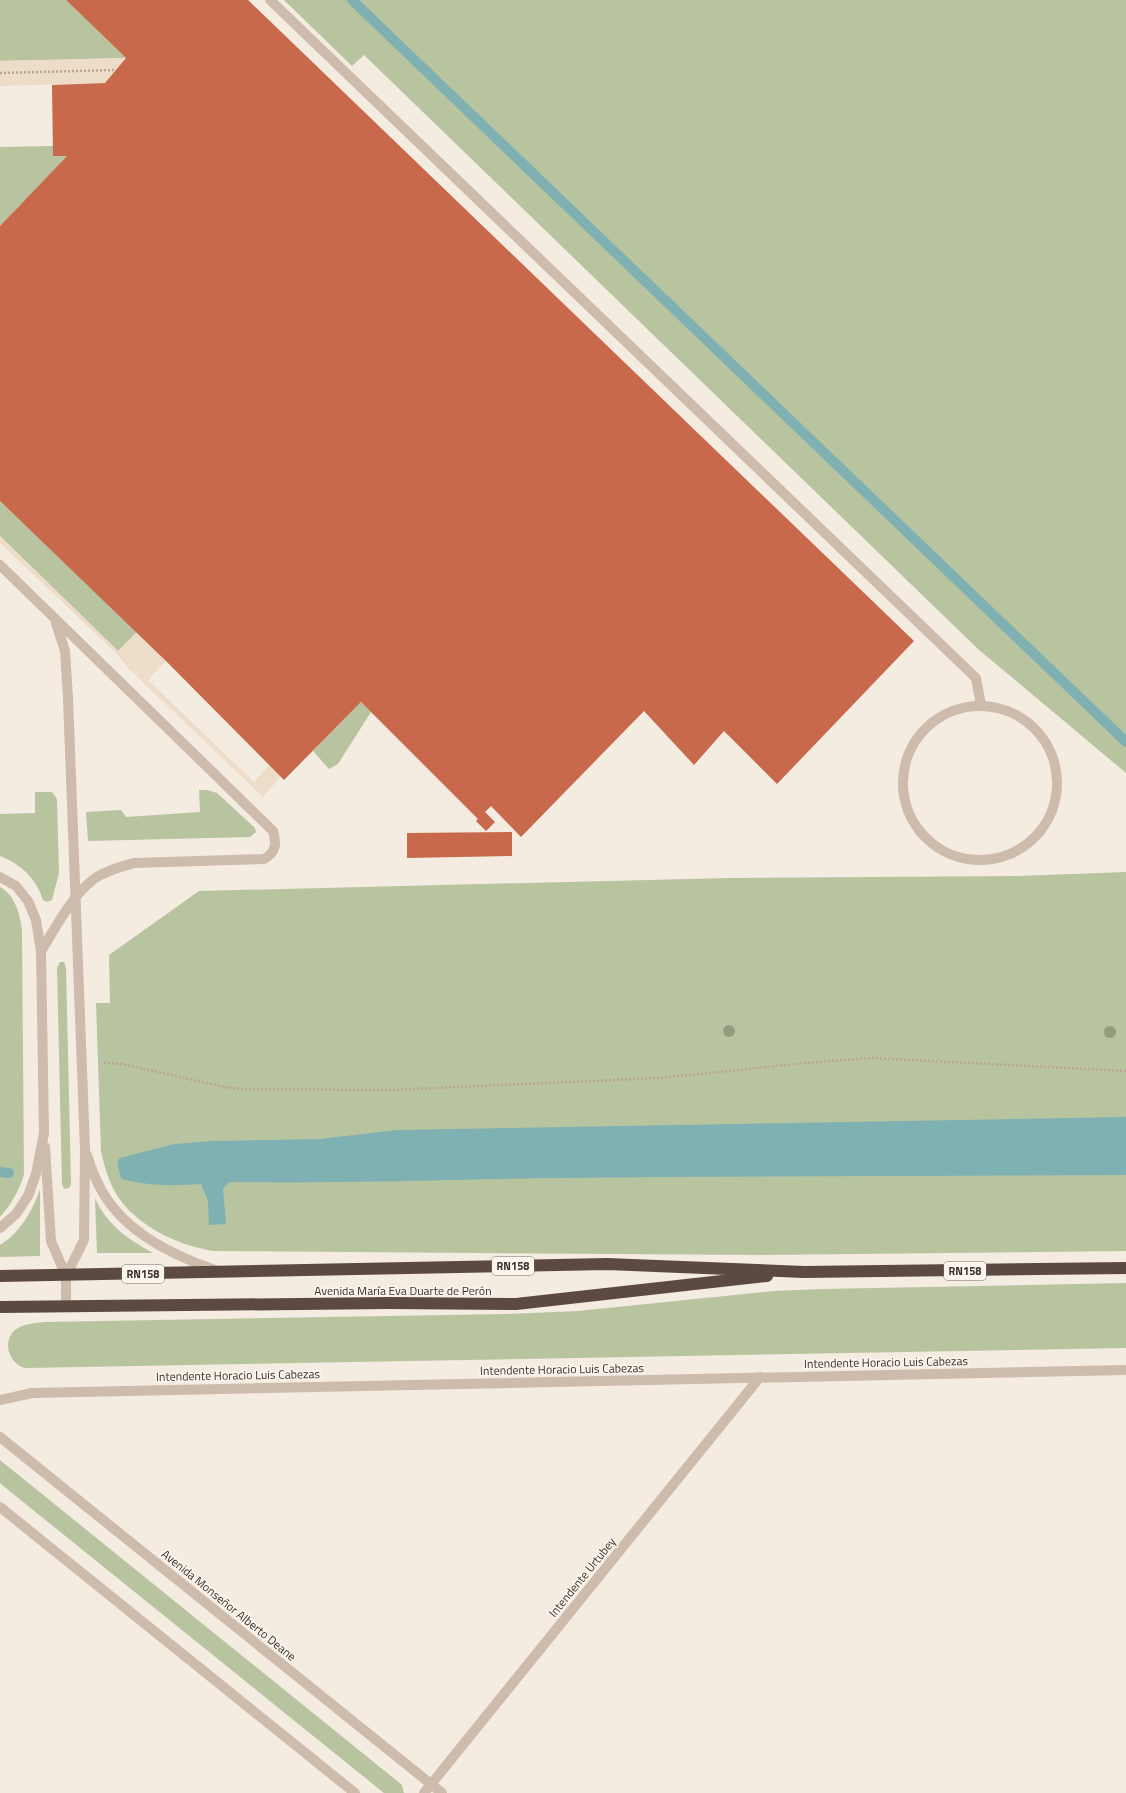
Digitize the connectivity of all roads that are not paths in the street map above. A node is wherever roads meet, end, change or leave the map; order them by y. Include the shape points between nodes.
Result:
1 (270, 0) edge
2 (0, 565) edge
3 (56, 621) junction
4 (981, 705) junction
5 (0, 877) edge
6 (75, 900) junction
7 (41, 951) junction
8 (44, 1133) junction
9 (85, 1149) junction
10 (0, 1228) edge
11 (1126, 1268) edge
12 (221, 1272) junction
13 (804, 1272) junction
14 (0, 1276) edge
15 (66, 1276) junction
16 (0, 1307) edge
17 (66, 1307) junction
18 (1126, 1370) edge
19 (760, 1378) junction
20 (0, 1400) edge
21 (0, 1437) edge
22 (0, 1507) edge
23 (431, 1784) junction
24 (355, 1793) edge
25 (424, 1793) edge
26 (442, 1793) edge

1 - 4 street via 976,678
2 - 3 street
3 - 6 street via 65,651
3 - 6 street via 273,831 276,839 275,849 264,859 134,863 114,869 95,878 84,887
4 - 4 street via 955,709 931,722 914,742 904,766 903,793 910,817 924,837 944,852 968,860 993,859 1016,852 1036,837 1050,816 1057,792 1056,767 1046,744 1030,724 1007,710
5 - 7 street via 16,886 28,901 36,920
6 - 7 street
6 - 9 street
7 - 8 street
8 - 10 street via 36,1174 28,1196 16,1214
8 - 15 street via 51,1241
9 - 12 street via 102,1192 118,1213 135,1229 172,1253
9 - 15 street via 84,1240
11 - 13 highway, Avenida María Eva Duarte de Perón / RN158
12 - 13 highway, Avenida María Eva Duarte de Perón / RN158 via 607,1264
12 - 15 highway, Avenida María Eva Duarte de Perón / RN158
13 - 17 highway, Avenida María Eva Duarte de Perón / RN158 via 516,1304
14 - 15 highway, Avenida María Eva Duarte de Perón / RN158
15 - 17 street
16 - 17 highway, Avenida María Eva Duarte de Perón / RN158
18 - 19 street, Intendente Horacio Luis Cabezas
19 - 20 street, Intendente Horacio Luis Cabezas via 32,1393
19 - 23 street, Intendente Urtubey
21 - 23 street, Avenida Monseñor Alberto Deane
22 - 24 street
23 - 25 street, Intendente Urtubey
23 - 26 street, Avenida Monseñor Alberto Deane

